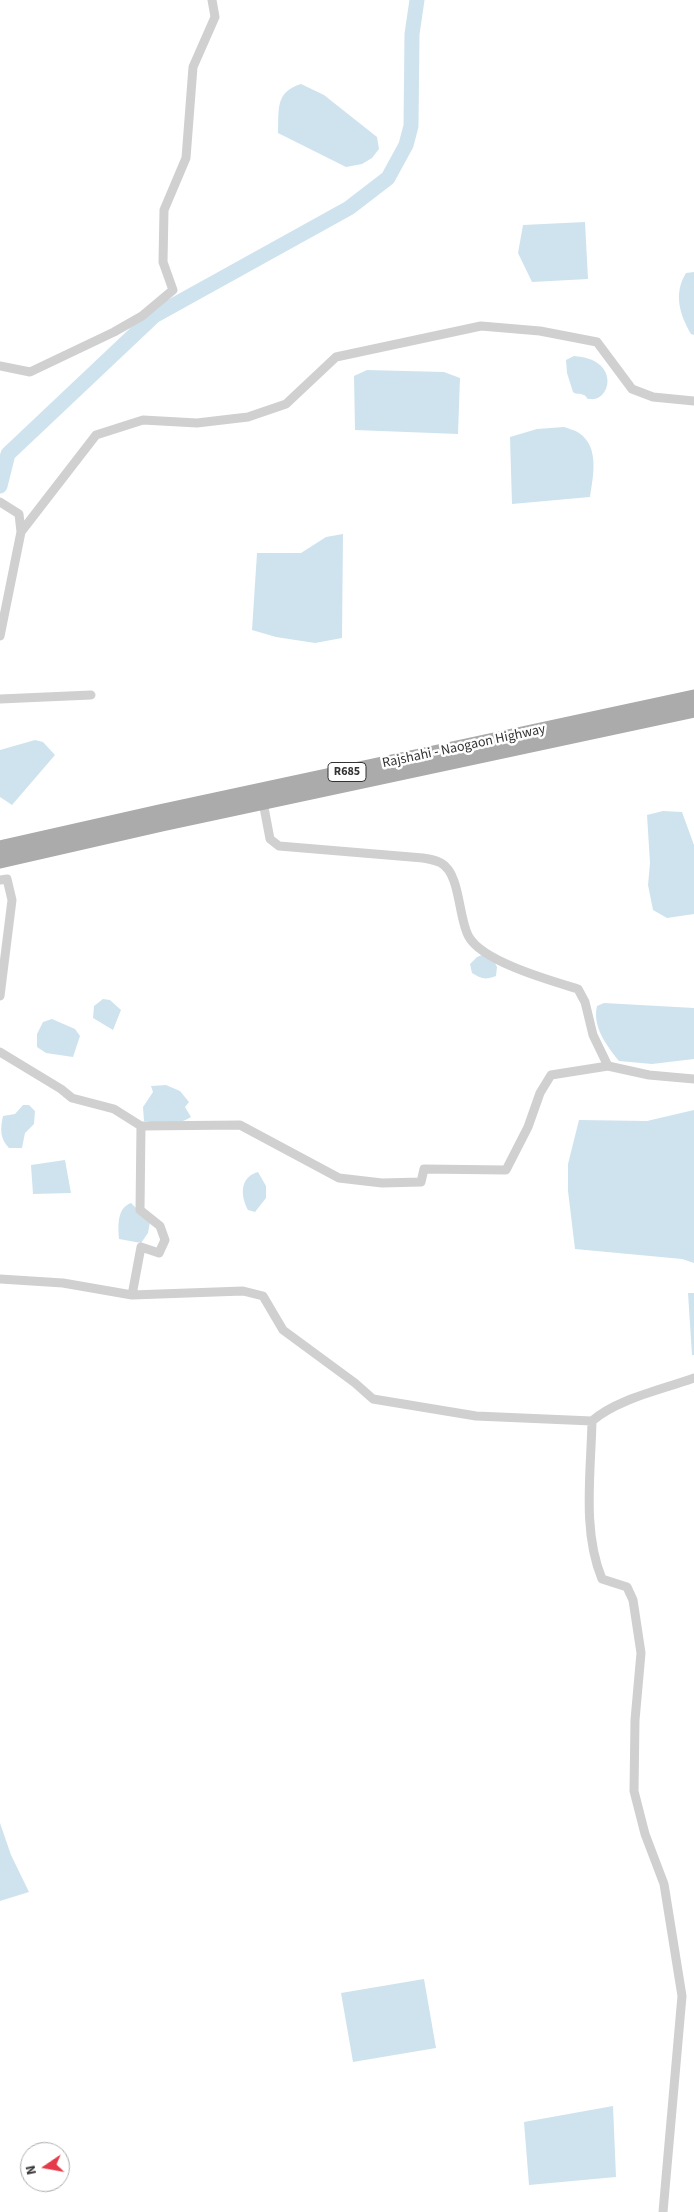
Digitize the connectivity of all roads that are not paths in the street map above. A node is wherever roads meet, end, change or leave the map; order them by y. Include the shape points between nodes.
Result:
1 (212, 0) edge
2 (0, 366) edge
3 (694, 402) edge
4 (1, 502) edge
5 (21, 532) junction
6 (0, 636) edge
7 (91, 695) dead end
8 (694, 697) edge
9 (0, 699) edge
10 (694, 710) edge
11 (263, 802) junction
12 (0, 848) edge
13 (20, 850) junction
14 (0, 861) edge
15 (0, 880) edge
16 (0, 996) edge
17 (0, 1052) edge
18 (608, 1066) junction
19 (694, 1079) edge
20 (141, 1126) junction
21 (0, 1279) edge
22 (132, 1294) junction
23 (694, 1378) edge
24 (592, 1421) junction
25 (663, 2212) edge

1 - 2 street via 215,17 193,67 186,158 164,210 163,262 173,290 142,316 30,372
3 - 5 street via 653,396 632,389 597,342 540,331 481,326 336,357 286,404 248,417 197,423 143,420 96,435
4 - 5 street via 19,514
5 - 6 street
7 - 9 street
8 - 13 main road, Rajshahi - Naogaon Highway / R685 via 159,812
10 - 11 main road, Rajshahi - Naogaon Highway / R685
11 - 13 main road, Rajshahi - Naogaon Highway / R685
11 - 18 street via 270,839 279,846 423,858 441,863 450,872 469,937 478,948 523,973 578,990 585,1002 593,1035
12 - 13 main road, Rajshahi - Naogaon Highway / R685
13 - 14 main road, Rajshahi - Naogaon Highway / R685
15 - 16 street via 7,879 12,900
17 - 20 street via 72,1098 114,1109
18 - 19 street via 649,1075
18 - 20 street via 551,1075 506,1170 424,1169 421,1182 382,1184 339,1178 240,1125
20 - 22 street via 140,1210 160,1226 165,1240 159,1253 141,1247
21 - 22 street via 63,1283
22 - 24 street via 243,1291 263,1296 283,1330 373,1399 476,1416
23 - 24 street via 605,1410
24 - 25 street via 590,1518 595,1564 602,1579 627,1587 633,1600 641,1653 635,1720 634,1791 645,1834 664,1884 682,1996

